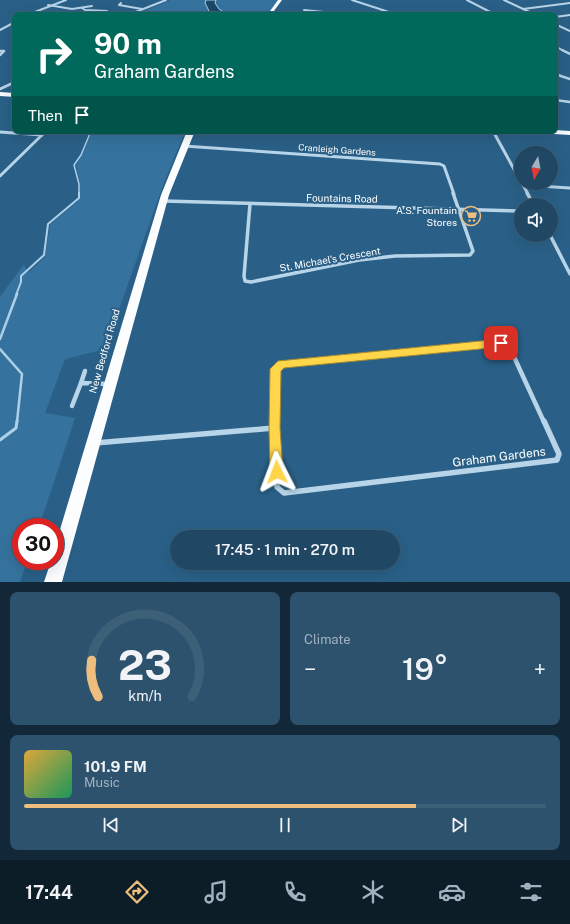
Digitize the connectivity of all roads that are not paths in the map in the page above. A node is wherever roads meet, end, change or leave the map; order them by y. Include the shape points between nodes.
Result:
1 (66, 0) edge
2 (165, 0) edge
3 (280, 0) edge
4 (352, 0) edge
5 (467, 0) edge
6 (506, 0) edge
7 (121, 3) dead end
8 (570, 3) edge
9 (48, 6) junction
10 (92, 6) dead end
11 (81, 8) junction
12 (142, 9) junction
13 (523, 9) junction
14 (304, 10) dead end
15 (383, 10) junction
16 (107, 11) dead end
17 (314, 11) joint
18 (34, 12) edge
19 (135, 12) edge
20 (271, 12) edge
21 (324, 12) dead end
22 (380, 12) edge
23 (389, 12) edge
24 (490, 12) edge
25 (530, 12) edge
26 (570, 15) edge
27 (558, 17) edge
28 (12, 24) edge
29 (558, 26) edge
30 (570, 28) edge
31 (565, 29) junction
32 (0, 30) edge
33 (570, 31) edge
34 (558, 48) edge
35 (0, 51) edge
36 (570, 54) edge
37 (0, 56) edge
38 (558, 75) edge
39 (570, 79) edge
40 (12, 83) edge
41 (0, 89) edge
42 (0, 94) edge
43 (12, 96) edge
44 (558, 100) edge
45 (570, 102) edge
46 (0, 132) edge
47 (558, 132) edge
48 (12, 133) edge
49 (570, 133) edge
50 (28, 134) edge
51 (190, 134) edge
52 (495, 134) edge
53 (42, 135) joint
54 (184, 146) junction
55 (514, 169) edge
56 (0, 176) edge
57 (558, 187) edge
58 (570, 188) edge
59 (163, 201) junction
60 (250, 204) junction
61 (459, 209) junction
62 (514, 211) edge
63 (554, 242) edge
64 (570, 274) edge
65 (85, 371) dead end
66 (81, 383) junction
67 (110, 384) junction
68 (72, 406) dead end
69 (274, 428) junction
70 (93, 443) junction
71 (53, 582) edge

1 - 9 street
2 - 12 street
3 - 20 highway
4 - 15 street
5 - 24 street
6 - 13 street
7 - 12 street via 119,5
8 - 13 street
9 - 11 street
9 - 18 street
10 - 11 street
11 - 16 street
12 - 19 street
13 - 25 street
14 - 17 street
15 - 22 street
15 - 23 street
17 - 21 street
26 - 27 street
28 - 32 street
29 - 31 street
30 - 31 street
31 - 33 street
34 - 36 street
35 - 37 street via 4,51
38 - 39 street
40 - 41 street
42 - 43 main road
44 - 45 street
46 - 48 street
47 - 49 main road
50 - 53 street
51 - 54 highway, New Bedford Road
52 - 55 street
53 - 56 street
54 - 59 highway, New Bedford Road
54 - 61 street, Cranleigh Gardens via 440,164 444,166
57 - 58 street
59 - 60 street, Fountains Road
59 - 67 highway, New Bedford Road
60 - 61 street, Fountains Road
60 - 61 street, St. Michael's Crescent via 244,276 245,281 252,282 359,260 395,256 470,255 473,251
61 - 62 street, Fountains Road
63 - 64 street
65 - 66 street
66 - 67 street
66 - 68 street
67 - 70 highway, New Bedford Road
69 - 69 street, Graham Gardens via 275,369 282,364 501,343 509,346 559,454 557,460 284,493 278,487
69 - 70 street
70 - 71 highway, New Bedford Road

